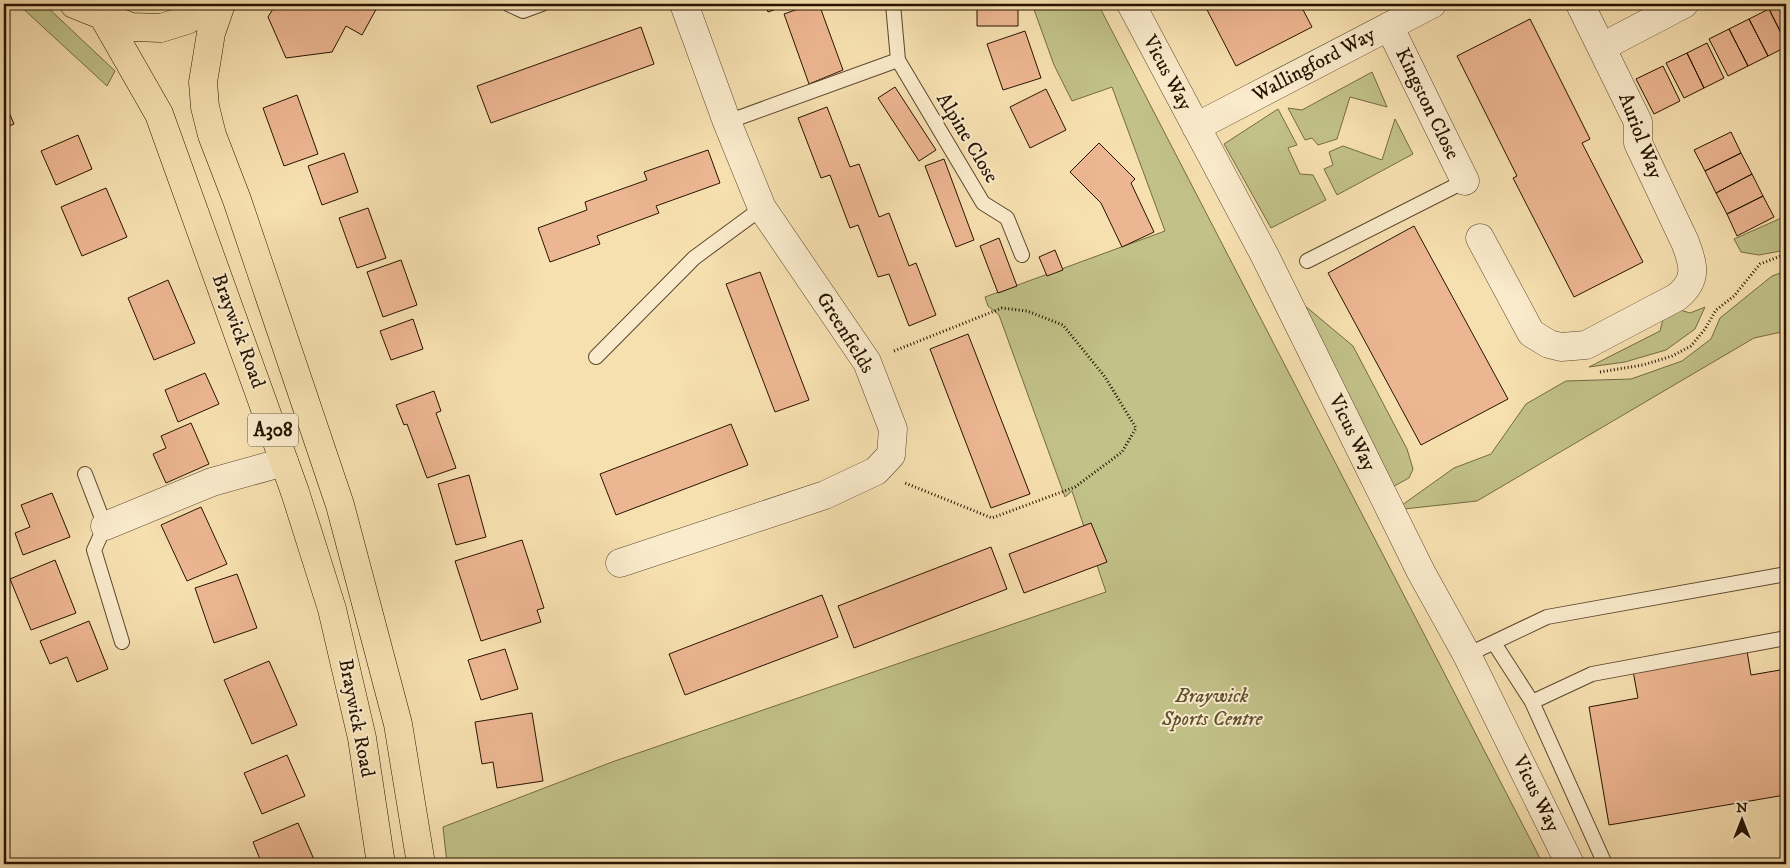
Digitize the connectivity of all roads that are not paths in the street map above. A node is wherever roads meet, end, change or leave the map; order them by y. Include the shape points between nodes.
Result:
1 (74, 4) edge
2 (212, 4) edge
3 (221, 4) edge
4 (508, 4) edge
5 (542, 4) edge
6 (684, 4) edge
7 (893, 4) edge
8 (1131, 4) edge
9 (1580, 4) edge
10 (1684, 4) edge
11 (1419, 7) edge
12 (103, 16) junction
13 (1388, 26) junction
14 (1602, 47) junction
15 (898, 60) junction
16 (728, 122) junction
17 (1196, 127) junction
18 (1465, 181) joint
19 (762, 208) junction
20 (1480, 238) dead end
21 (1022, 255) dead end
22 (1307, 261) dead end
23 (596, 357) dead end
24 (284, 462) junction
25 (85, 474) dead end
26 (105, 526) junction
27 (620, 563) dead end
28 (1786, 574) edge
29 (1786, 638) edge
30 (122, 642) dead end
31 (1494, 643) junction
32 (1467, 655) junction
33 (1532, 702) junction
34 (381, 864) edge
35 (421, 864) edge
36 (1570, 864) edge
37 (1605, 864) edge

1 - 12 main road
2 - 12 main road via 187,20 161,28 131,27
3 - 35 main road, Braywick Road / A308 via 211,33 206,64 205,107 340,505 398,724
4 - 5 lane via 523,11
6 - 16 street, Greenfields
7 - 15 lane, Alpine Close
8 - 17 street, Vicus Way
9 - 14 street, Auriol Way
10 - 14 street
11 - 13 street, Wallingford Way
12 - 24 main road, Braywick Road / A308 via 159,114
13 - 17 street, Wallingford Way
13 - 18 street, Kingston Close
14 - 20 street, Auriol Way via 1638,122 1638,143 1685,242 1693,272 1689,285 1677,297 1586,345 1561,347 1531,333
15 - 16 lane
15 - 21 lane, Alpine Close via 983,203 1007,218
16 - 19 street, Greenfields
17 - 32 street, Vicus Way
18 - 22 lane
19 - 23 lane via 694,258
19 - 27 street, Greenfields via 867,362 893,430 891,455 876,471 825,495
24 - 26 street via 212,482
24 - 34 main road, Braywick Road / A308 via 332,609 362,738
25 - 26 lane
26 - 30 lane via 94,550
28 - 31 lane via 1546,618
29 - 33 lane via 1592,674
31 - 32 lane
31 - 33 lane
32 - 36 street, Vicus Way
33 - 37 lane

